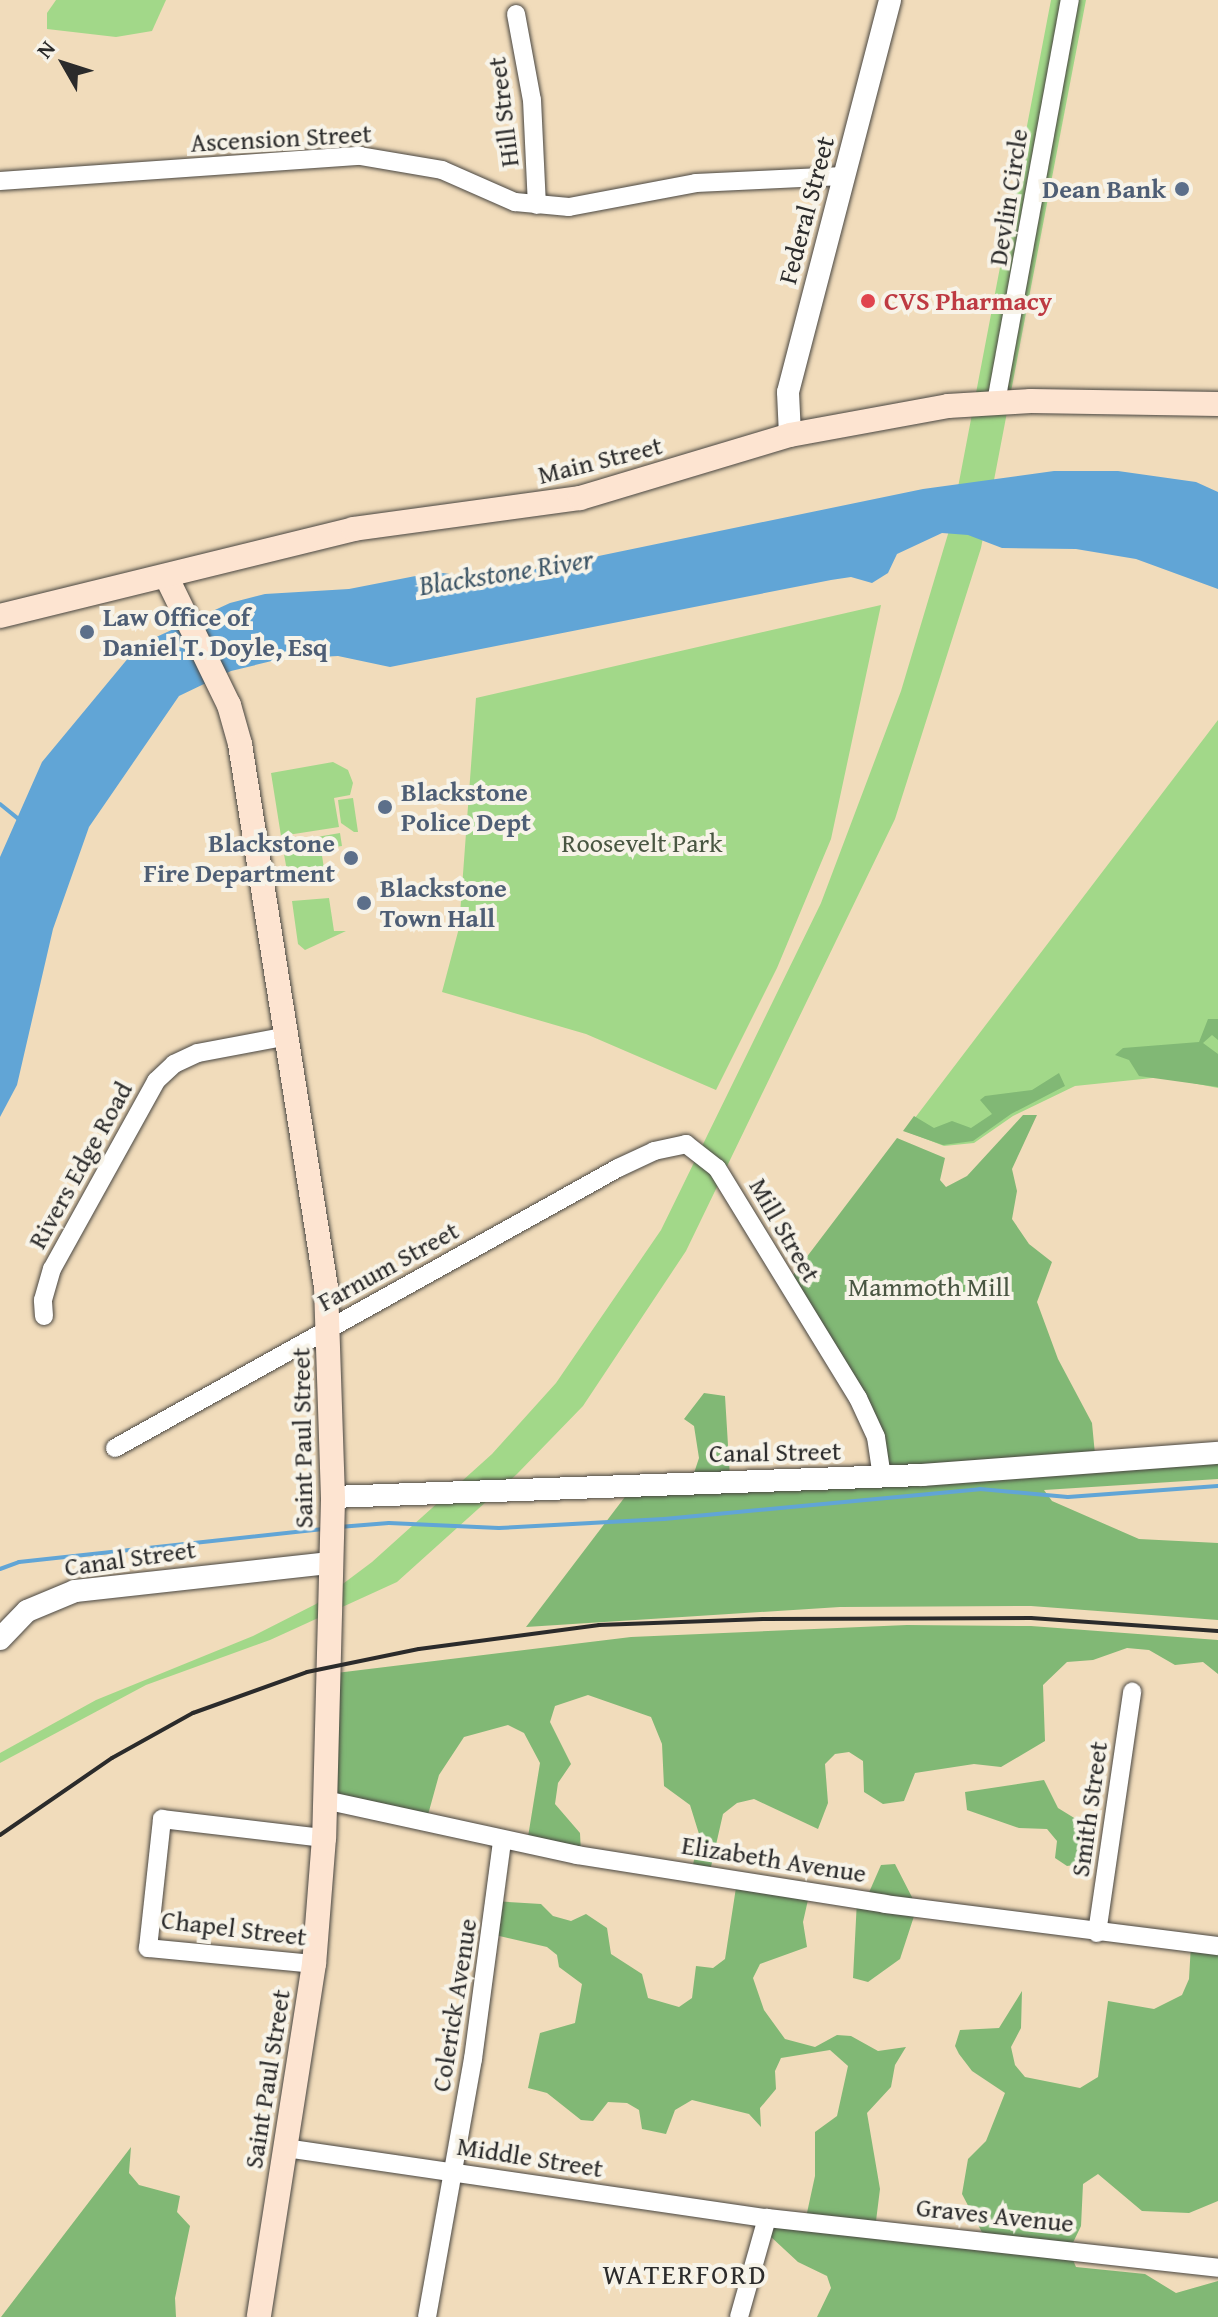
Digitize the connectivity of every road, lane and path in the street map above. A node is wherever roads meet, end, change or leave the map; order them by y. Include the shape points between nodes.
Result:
1 (890, 0) edge
2 (1070, 0) edge
3 (516, 14) dead end
4 (843, 176) junction
5 (0, 181) edge
6 (537, 205) junction
7 (996, 402) junction
8 (1218, 404) edge
9 (790, 435) junction
10 (166, 576) junction
11 (0, 616) edge
12 (283, 1037) junction
13 (692, 1146) joint
14 (44, 1316) dead end
15 (328, 1330) junction
16 (115, 1448) dead end
17 (1218, 1453) edge
18 (882, 1477) junction
19 (333, 1497) junction
20 (330, 1563) junction
21 (0, 1639) edge
22 (1132, 1692) dead end
23 (325, 1800) junction
24 (324, 1838) junction
25 (502, 1842) junction
26 (1097, 1933) junction
27 (1218, 1946) edge
28 (314, 1964) junction
29 (285, 2148) junction
30 (452, 2172) junction
31 (767, 2218) junction
32 (1218, 2268) edge
33 (259, 2317) edge
34 (427, 2317) edge
35 (739, 2317) edge

1 - 4 street, Federal Street
2 - 7 street, Devlin Circle
3 - 6 street, Hill Street via 532,100
4 - 6 street, Ascension Street via 696,183 569,207
4 - 9 street, Federal Street via 788,392
5 - 6 street, Ascension Street via 360,156 442,170 515,202
7 - 8 main road, Main Street
7 - 9 main road, Main Street
9 - 10 main road, Main Street via 569,500 353,529
10 - 11 main road, Main Street
10 - 12 main road, Saint Paul Street via 229,705 250,804
12 - 14 street, Rivers Edge Road via 198,1053 174,1064 156,1081 52,1269
12 - 15 main road, Saint Paul Street via 311,1170
13 - 15 street, Farnum Street via 654,1151 618,1168
13 - 18 street, Mill Street via 731,1188 858,1398 876,1437
15 - 16 street, Farnum Street
15 - 19 main road, Saint Paul Street
17 - 18 street, Canal Street
18 - 19 street, Canal Street
19 - 20 main road, Saint Paul Street
20 - 21 street, Canal Street via 75,1591 27,1611
20 - 23 main road, Saint Paul Street
22 - 26 street, Smith Street
23 - 24 main road, Saint Paul Street
23 - 25 street, Elizabeth Avenue
24 - 28 main road, Saint Paul Street
24 - 28 street, Chapel Street via 162,1819 148,1948
25 - 26 street, Elizabeth Avenue
25 - 30 street, Colerick Avenue
26 - 27 street, Elizabeth Avenue
28 - 29 main road, Saint Paul Street
29 - 30 street, Middle Street
29 - 33 main road, Saint Paul Street
30 - 31 street, Middle Street
30 - 34 street, Colerick Avenue
31 - 32 street, Graves Avenue
31 - 35 street

